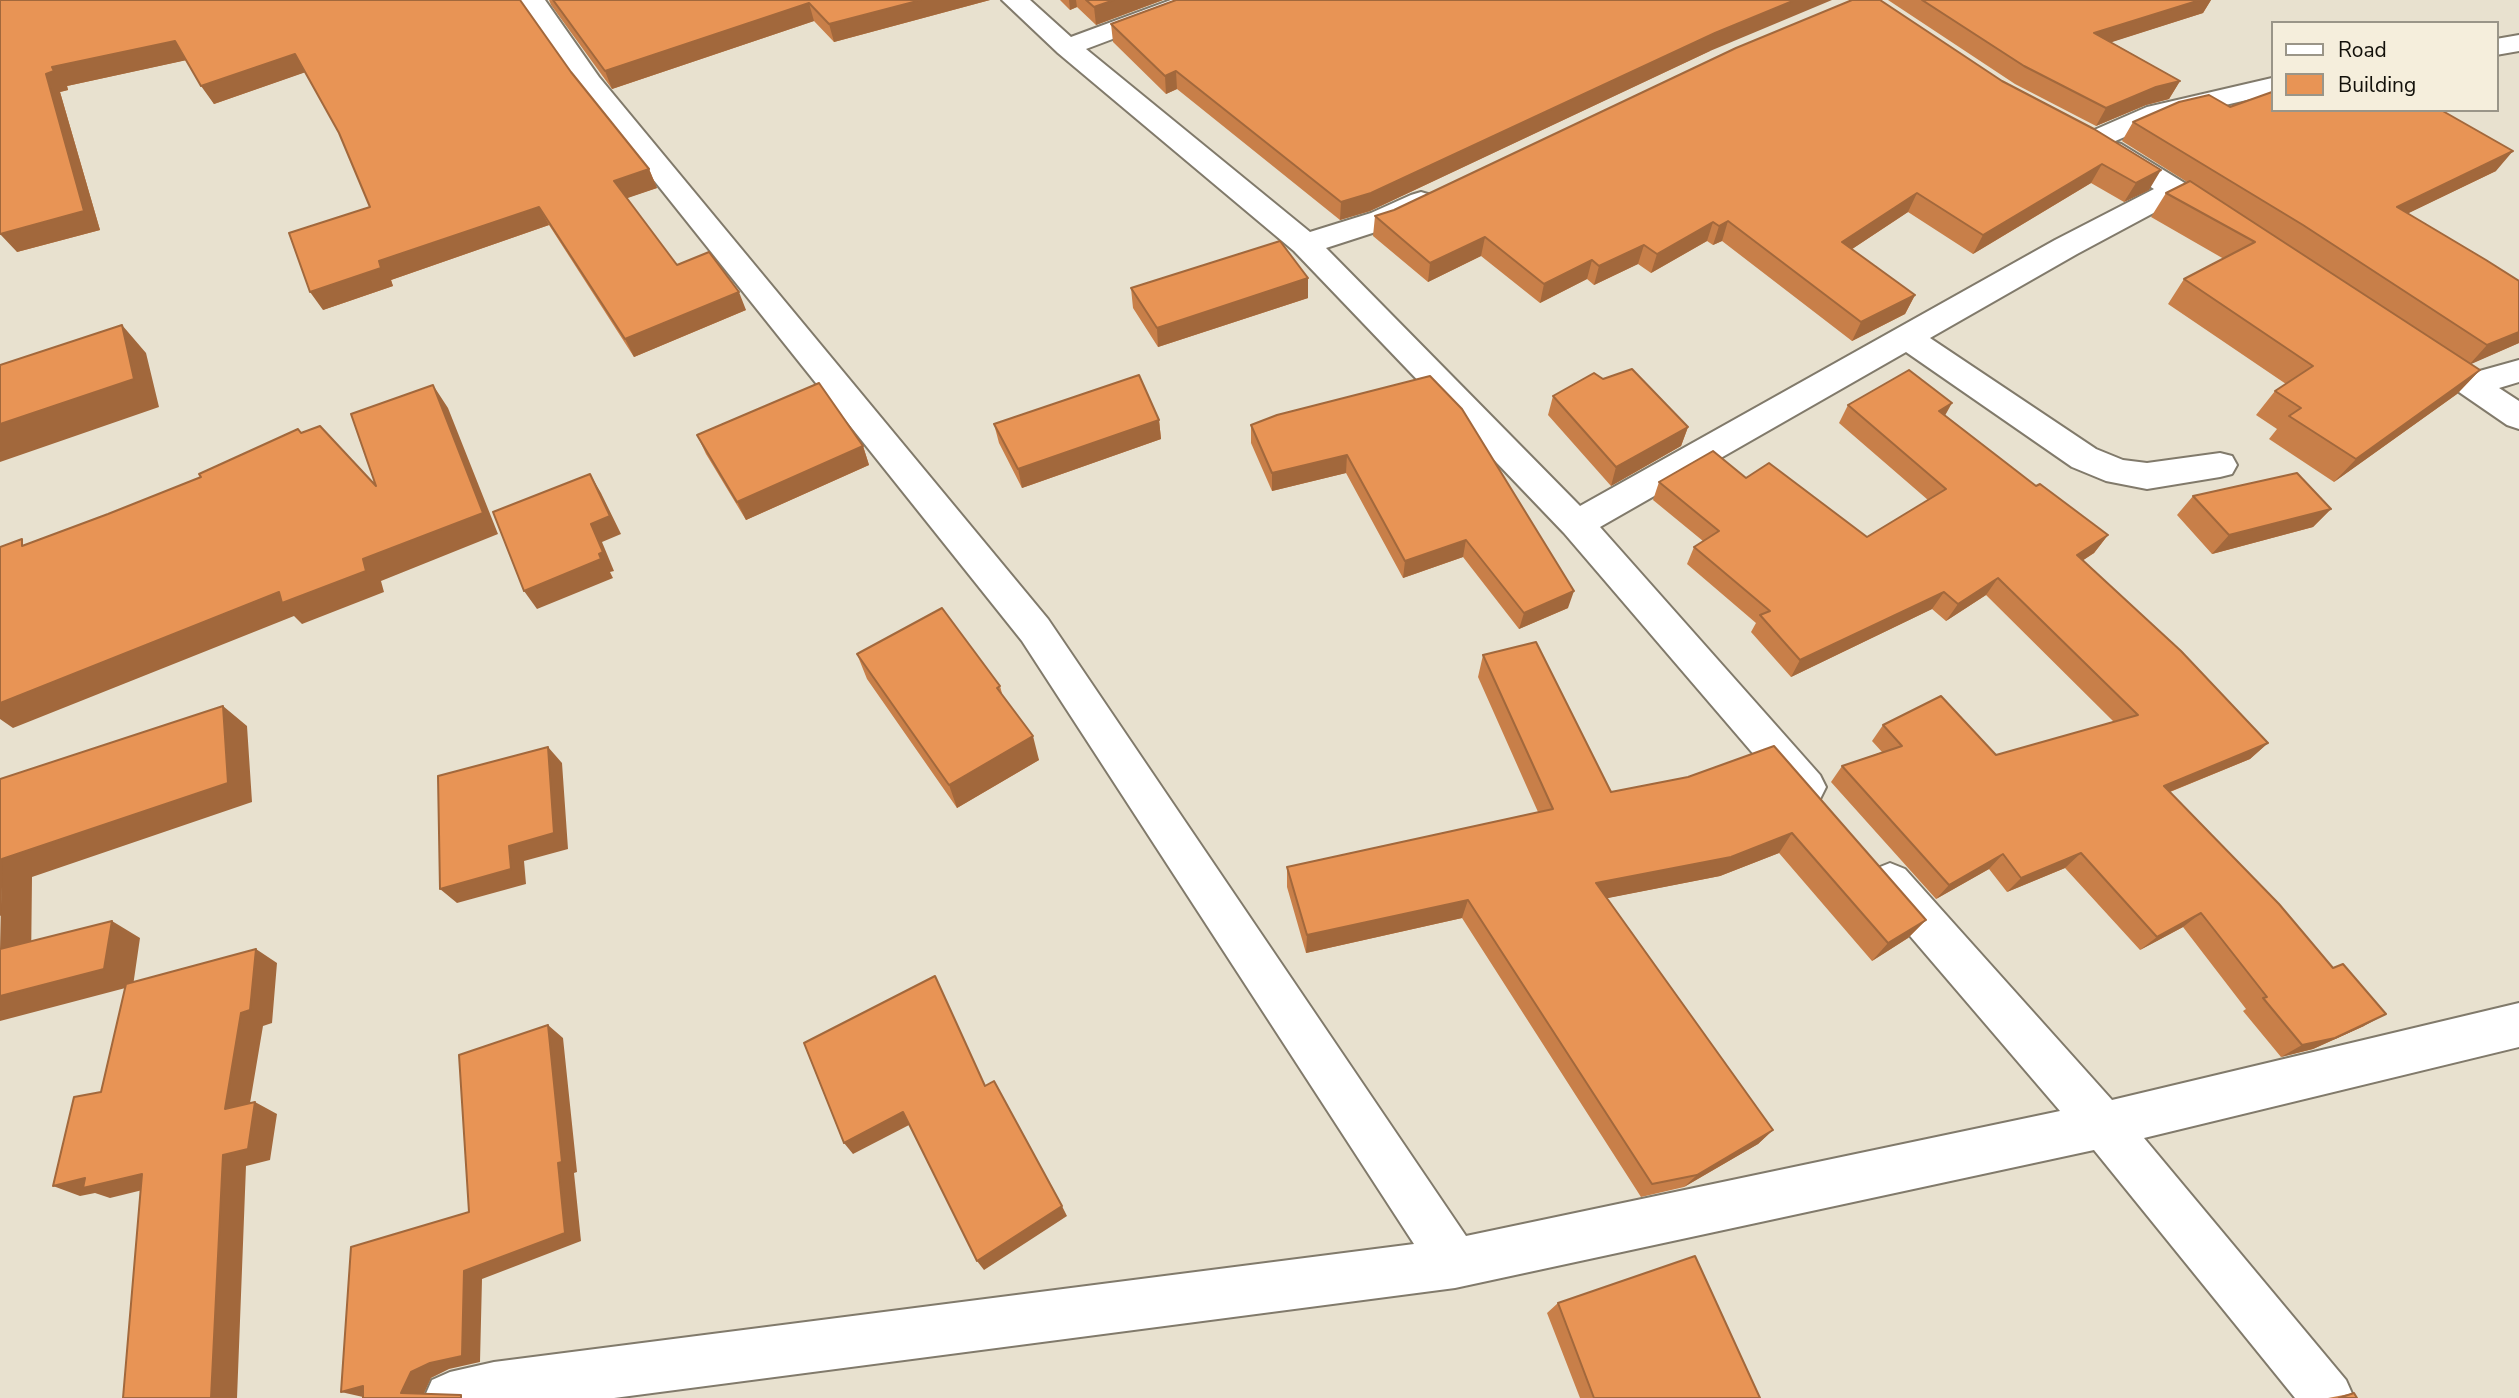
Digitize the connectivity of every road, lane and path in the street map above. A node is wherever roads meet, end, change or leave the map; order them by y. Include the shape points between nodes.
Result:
1 (532, 0) edge
2 (1014, 0) edge
3 (1194, 0) edge
4 (2519, 43) edge
5 (1067, 47) junction
6 (2498, 47) edge
7 (2270, 86) edge
8 (2175, 190) junction
9 (1440, 191) edge
10 (2242, 233) edge
11 (1305, 244) junction
12 (1907, 337) junction
13 (2403, 338) edge
14 (2519, 371) edge
15 (2472, 384) junction
16 (2519, 417) edge
17 (2220, 465) dead end
18 (1576, 524) junction
19 (1828, 811) edge
20 (1864, 853) edge
21 (2519, 1025) edge
22 (2103, 1125) junction
23 (1455, 1263) junction
24 (450, 1398) edge
25 (2328, 1398) edge

1 - 23 street via 590,83 1035,630
2 - 5 street
3 - 5 street
4 - 6 street
5 - 11 street
7 - 8 street via 2084,134
8 - 10 street
8 - 12 street
9 - 11 street via 1381,220
11 - 18 street
12 - 17 street via 2084,458 2118,472 2147,476
12 - 18 street
13 - 15 street
14 - 15 street
15 - 16 street
18 - 19 street
20 - 22 street
21 - 22 street
22 - 23 street
22 - 25 street
23 - 24 street via 494,1388

